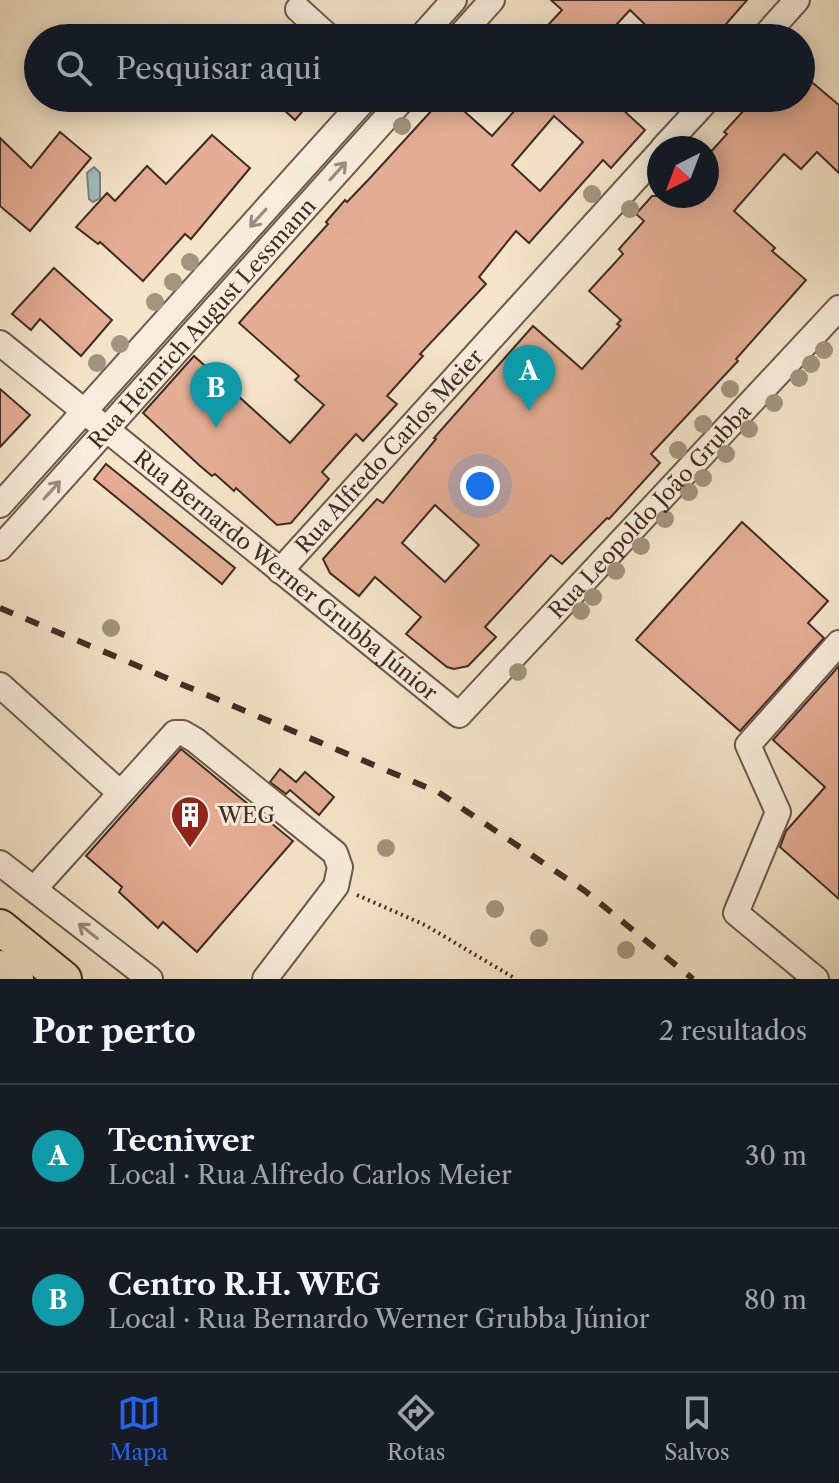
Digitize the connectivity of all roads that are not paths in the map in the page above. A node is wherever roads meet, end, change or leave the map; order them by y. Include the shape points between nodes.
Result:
1 (454, 0) edge
2 (492, 0) edge
3 (797, 0) edge
4 (298, 9) dead end
5 (315, 24) edge
6 (433, 24) edge
7 (471, 24) edge
8 (776, 24) edge
9 (353, 112) edge
10 (389, 112) edge
11 (696, 112) edge
12 (674, 136) edge
13 (647, 166) edge
14 (839, 308) edge
15 (0, 343) edge
16 (84, 412) junction
17 (106, 430) junction
18 (0, 505) edge
19 (0, 548) edge
20 (280, 571) junction
21 (839, 643) edge
22 (0, 685) edge
23 (459, 715) joint
24 (119, 792) junction
25 (0, 863) edge
26 (34, 889) junction
27 (0, 927) edge
28 (0, 968) edge
29 (16, 979) edge
30 (64, 979) edge
31 (150, 979) edge
32 (265, 979) edge
33 (816, 979) edge

1 - 6 street
2 - 7 street
3 - 8 street
4 - 5 street
9 -> 16 street, Rua Heinrich August Lessmann
17 -> 10 street, Rua Heinrich August Lessmann
11 - 12 street
13 - 20 street, Rua Alfredo Carlos Meier
14 - 23 street, Rua Leopoldo João Grubba
15 - 16 street, Rua Bernardo Werner Grubba Júnior
16 - 17 street, Rua Bernardo Werner Grubba Júnior
16 - 18 street, Rua Heinrich August Lessmann
19 -> 17 street, Rua Heinrich August Lessmann
17 - 20 street, Rua Bernardo Werner Grubba Júnior
20 - 23 street, Rua Bernardo Werner Grubba Júnior
21 - 33 street via 748,745 778,812 736,913
22 - 24 street
24 - 26 street
24 - 32 street via 175,733 183,733 335,853 340,867 336,886
25 - 26 street
31 -> 26 street
27 - 30 highway
28 - 29 highway

